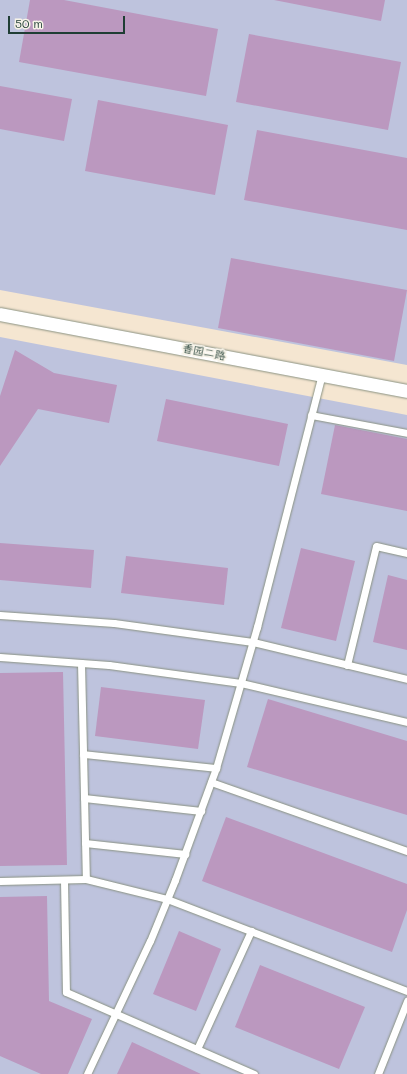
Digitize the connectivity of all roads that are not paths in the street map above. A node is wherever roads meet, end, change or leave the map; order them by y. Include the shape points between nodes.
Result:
1 (0, 314) edge
2 (322, 374) junction
3 (407, 391) edge
4 (311, 415) junction
5 (407, 433) edge
6 (407, 553) edge
7 (0, 615) edge
8 (253, 642) junction
9 (0, 657) edge
10 (81, 663) junction
11 (347, 665) junction
12 (407, 679) edge
13 (242, 683) junction
14 (407, 722) edge
15 (83, 754) junction
16 (216, 768) junction
17 (211, 782) junction
18 (84, 798) junction
19 (201, 811) junction
20 (86, 843) junction
21 (407, 851) edge
22 (185, 854) junction
23 (86, 879) junction
24 (64, 880) junction
25 (0, 881) edge
26 (167, 899) junction
27 (251, 931) junction
28 (407, 991) edge
29 (407, 1001) edge
30 (117, 1014) junction
31 (197, 1049) junction
32 (87, 1074) edge
33 (254, 1074) edge
34 (378, 1074) edge

1 - 2 street, 香园二路
2 - 3 street, 香园二路
2 - 4 lane
4 - 5 lane
4 - 8 lane
6 - 11 lane via 376,546
7 - 8 lane via 114,623
8 - 11 lane
8 - 13 lane
9 - 10 lane
10 - 13 lane via 170,672
10 - 15 lane
11 - 12 lane
13 - 14 lane
13 - 16 lane
15 - 16 lane
15 - 18 lane
16 - 17 lane
17 - 19 lane
17 - 21 lane
18 - 19 lane
18 - 20 lane
19 - 22 lane
20 - 22 lane
20 - 23 lane
22 - 26 lane
23 - 24 lane
23 - 26 lane
24 - 25 lane
24 - 30 lane via 66,992
26 - 27 lane
26 - 30 lane
27 - 28 lane
27 - 31 lane
29 - 34 lane
30 - 31 lane
30 - 32 lane
31 - 33 lane

